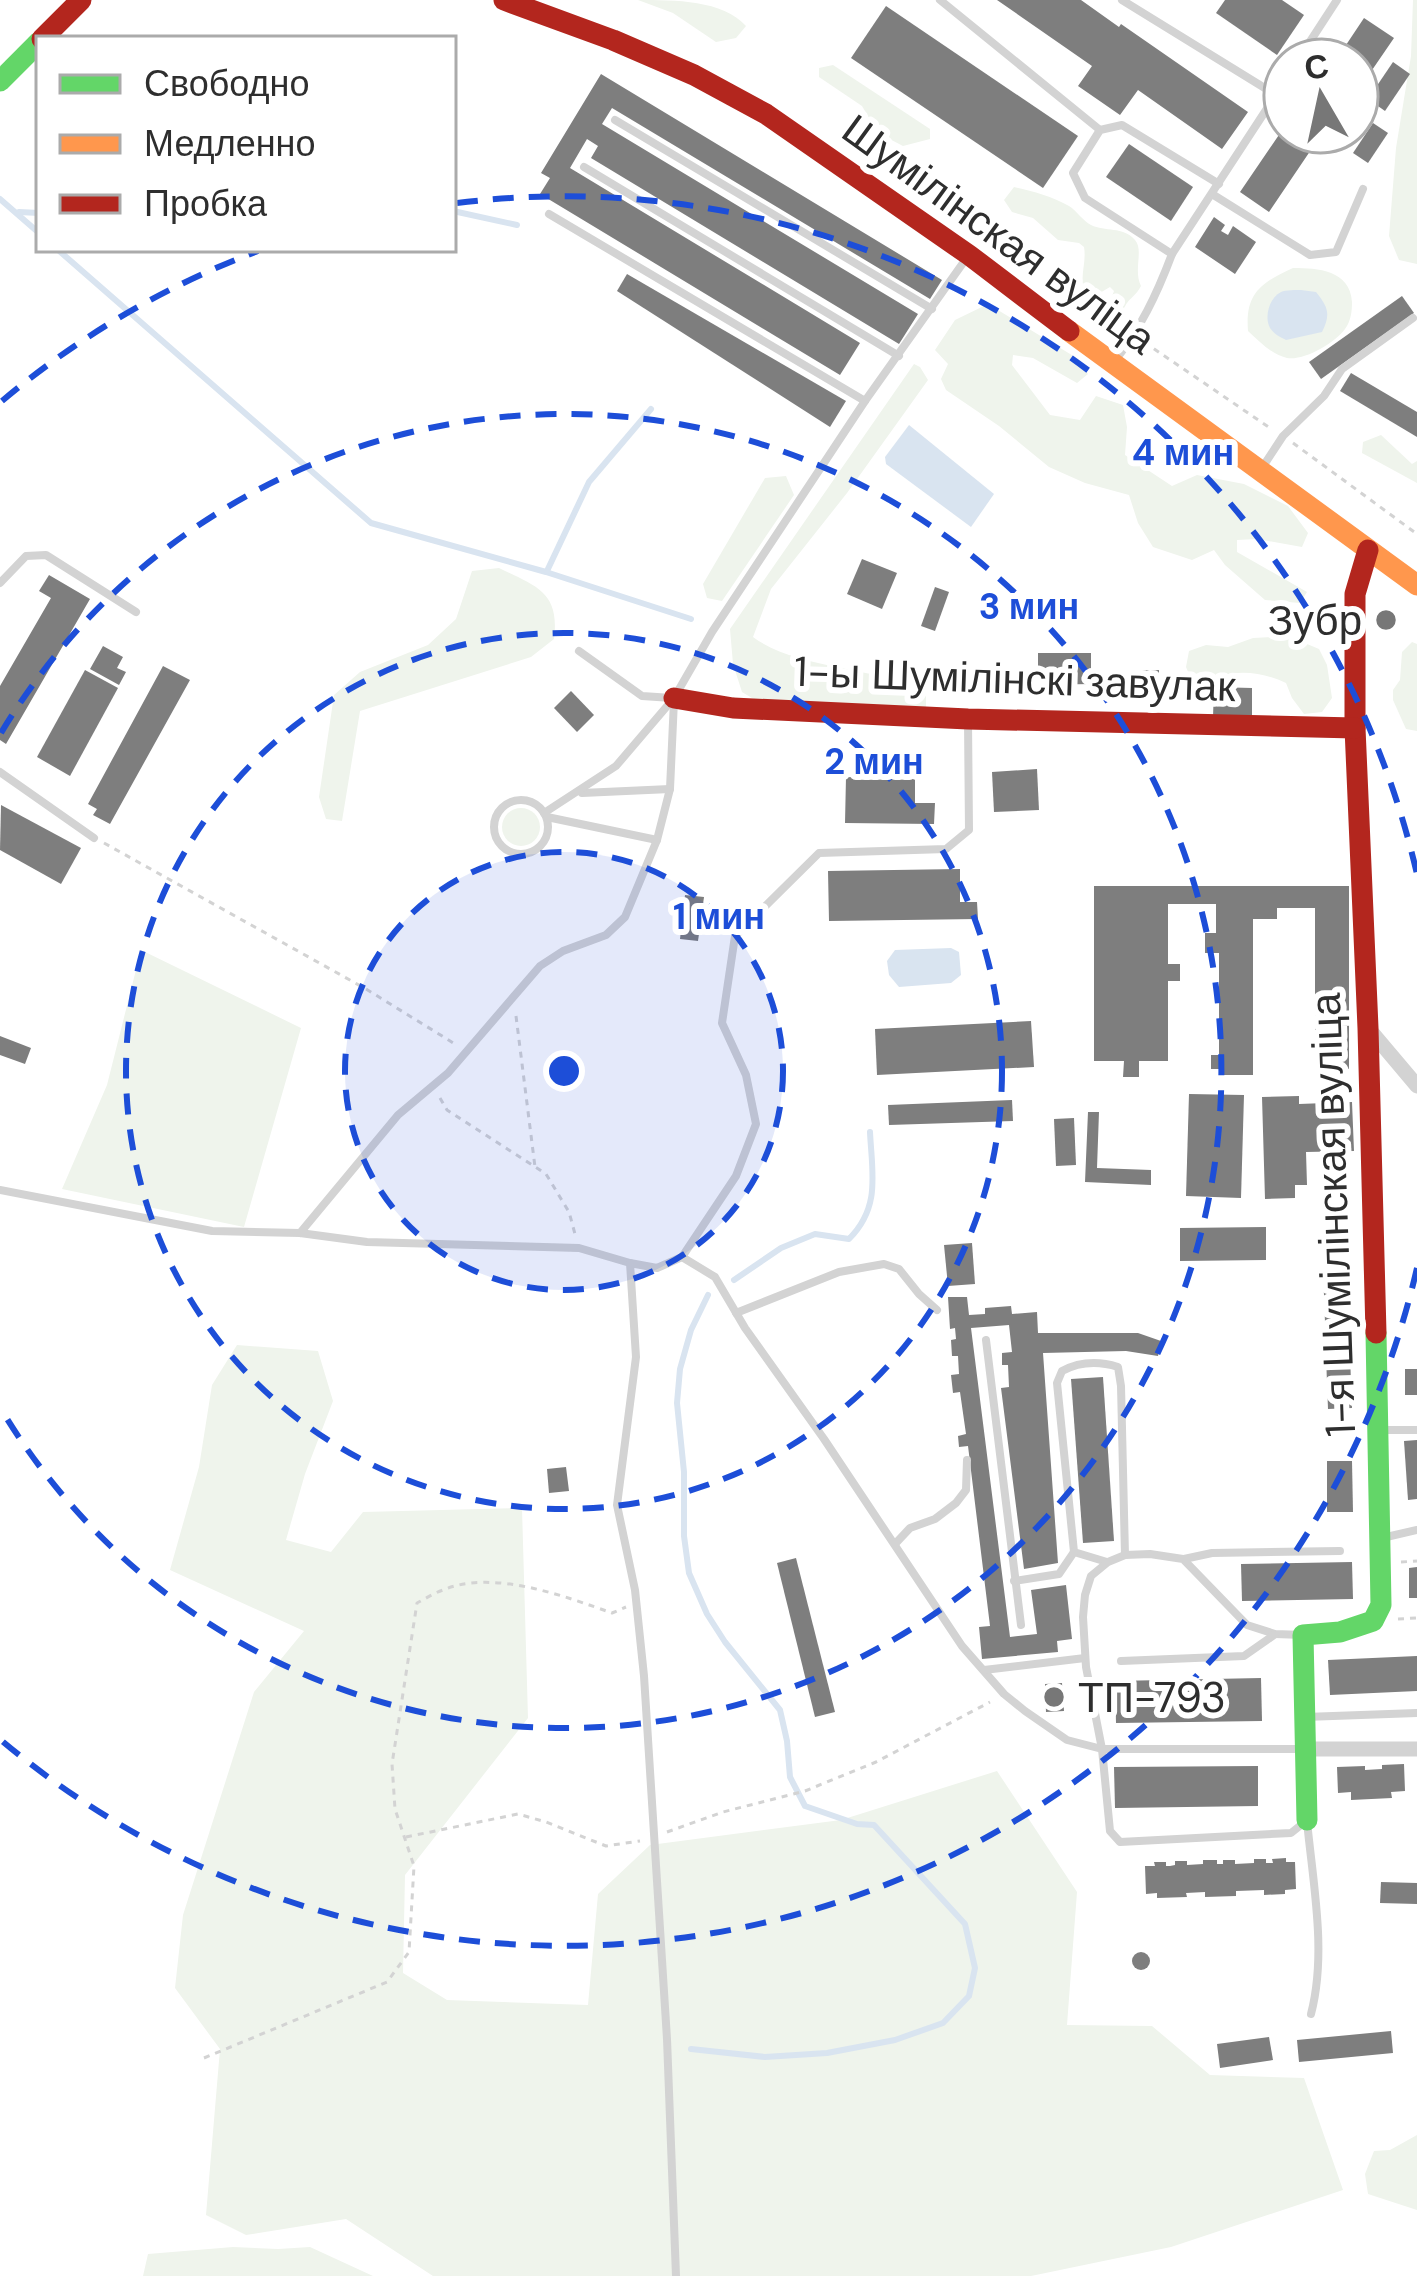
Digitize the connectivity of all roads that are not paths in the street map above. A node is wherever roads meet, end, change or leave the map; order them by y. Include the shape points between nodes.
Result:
1 (81, 0) edge
2 (504, 0) edge
3 (940, 0) edge
4 (1122, 0) edge
5 (1335, 1) edge
6 (44, 36) edge
7 (1313, 36) edge
8 (36, 44) edge
9 (0, 81) edge
10 (1261, 86) edge
11 (1261, 118) edge
12 (615, 120) dead end
13 (1100, 130) junction
14 (584, 166) dead end
15 (1219, 184) junction
16 (1364, 189) dead end
17 (1212, 194) junction
18 (549, 214) dead end
19 (1172, 254) junction
20 (969, 255) junction
21 (932, 309) junction
22 (1413, 318) dead end
23 (899, 356) junction
24 (1112, 364) junction
25 (866, 401) junction
26 (1261, 469) junction
27 (1368, 550) junction
28 (0, 583) edge
29 (1417, 585) edge
30 (136, 612) dead end
31 (579, 651) dead end
32 (674, 698) junction
33 (968, 719) junction
34 (1355, 728) junction
35 (0, 772) edge
36 (670, 789) junction
37 (576, 793) junction
38 (546, 815) junction
39 (94, 838) road end
40 (657, 840) junction
41 (1368, 1028) junction
42 (1417, 1086) edge
43 (0, 1190) edge
44 (301, 1233) junction
45 (682, 1257) junction
46 (631, 1263) junction
47 (937, 1310) dead end
48 (736, 1313) junction
49 (986, 1340) dead end
50 (1378, 1430) junction
51 (1417, 1430) edge
52 (967, 1460) dead end
53 (1417, 1530) edge
54 (1381, 1539) junction
55 (895, 1544) junction
56 (1340, 1551) dead end
57 (1073, 1552) junction
58 (1125, 1556) junction
59 (1183, 1559) junction
60 (1108, 1562) junction
61 (1014, 1581) junction
62 (1021, 1625) dead end
63 (1275, 1634) junction
64 (1304, 1635) junction
65 (1085, 1658) junction
66 (1121, 1661) dead end
67 (982, 1670) junction
68 (1417, 1713) edge
69 (1304, 1717) junction
70 (1102, 1749) junction
71 (1304, 1749) junction
72 (1417, 1749) edge
73 (1307, 1820) junction
74 (1311, 2014) dead end
75 (676, 2276) edge

1 - 6 street
2 - 20 street, Шумілінская вуліца via 694,75 766,114
3 - 13 lane
4 - 10 lane
5 - 7 lane
8 - 9 street
11 - 15 lane
12 - 21 lane
13 - 15 lane via 1122,125
13 - 19 lane via 1073,173 1084,198
14 - 23 lane
15 - 17 lane
16 - 17 lane via 1336,252 1310,255
17 - 19 lane
18 - 25 lane
19 - 24 lane via 1135,335
20 - 21 lane
20 - 24 street, Шумілінская вуліца
21 - 23 lane
22 - 26 lane via 1342,369
23 - 25 lane
24 - 26 street, Шумілінская вуліца
25 - 32 lane
26 - 27 street, Шумілінская вуліца
27 - 29 street, Шумілінская вуліца
27 - 34 street, 1-я Шумілінская вуліца via 1355,594
28 - 30 lane via 26,556 46,555
31 - 32 lane via 642,696
32 - 33 street, 1-ы Шумілінскі завулак
32 - 36 lane
32 - 37 lane via 616,766
33 - 34 street, 1-ы Шумілінскі завулак
33 - 45 lane via 969,830 946,849 819,853 735,936 722,1023 746,1075 756,1124 736,1176
34 - 41 street, 1-я Шумілінская вуліца
35 - 39 lane
36 - 37 lane
36 - 40 lane
37 - 38 lane
38 - 38 lane via 533,802 512,801 496,815 495,836 509,852 530,853 546,839
38 - 40 lane
40 - 44 lane via 625,917 606,935 540,966 398,1115
41 - 42 street
41 - 50 street, 1-я Шумілінская вуліца
43 - 44 lane via 212,1231
44 - 46 lane via 367,1243 579,1248
45 - 46 lane via 657,1268
45 - 48 lane via 715,1277
46 - 75 lane via 636,1358 617,1505 635,1590 656,1836
47 - 48 lane via 899,1269 884,1264 839,1272
48 - 55 lane
49 - 61 lane
50 - 51 lane
50 - 54 street, 1-я Шумілінская вуліца
52 - 55 lane via 966,1490 956,1503
53 - 54 lane
54 - 64 street, 1-я Шумілінская вуліца via 1381,1605 1372,1621
55 - 67 lane
56 - 59 lane
57 - 58 lane via 1057,1383 1075,1364 1108,1364 1118,1366 1121,1386
57 - 60 lane
57 - 61 lane via 1059,1574
58 - 59 lane
58 - 60 lane
59 - 63 lane via 1247,1624
60 - 65 lane via 1085,1595
61 - 62 lane
63 - 64 lane
63 - 66 lane via 1244,1656
64 - 69 street
65 - 67 lane
65 - 70 lane
67 - 70 lane via 1067,1740
68 - 69 lane
69 - 71 street
70 - 71 lane
70 - 73 lane via 1110,1831 1120,1842 1291,1833
71 - 72 street
71 - 73 street
73 - 74 lane via 1318,1984

